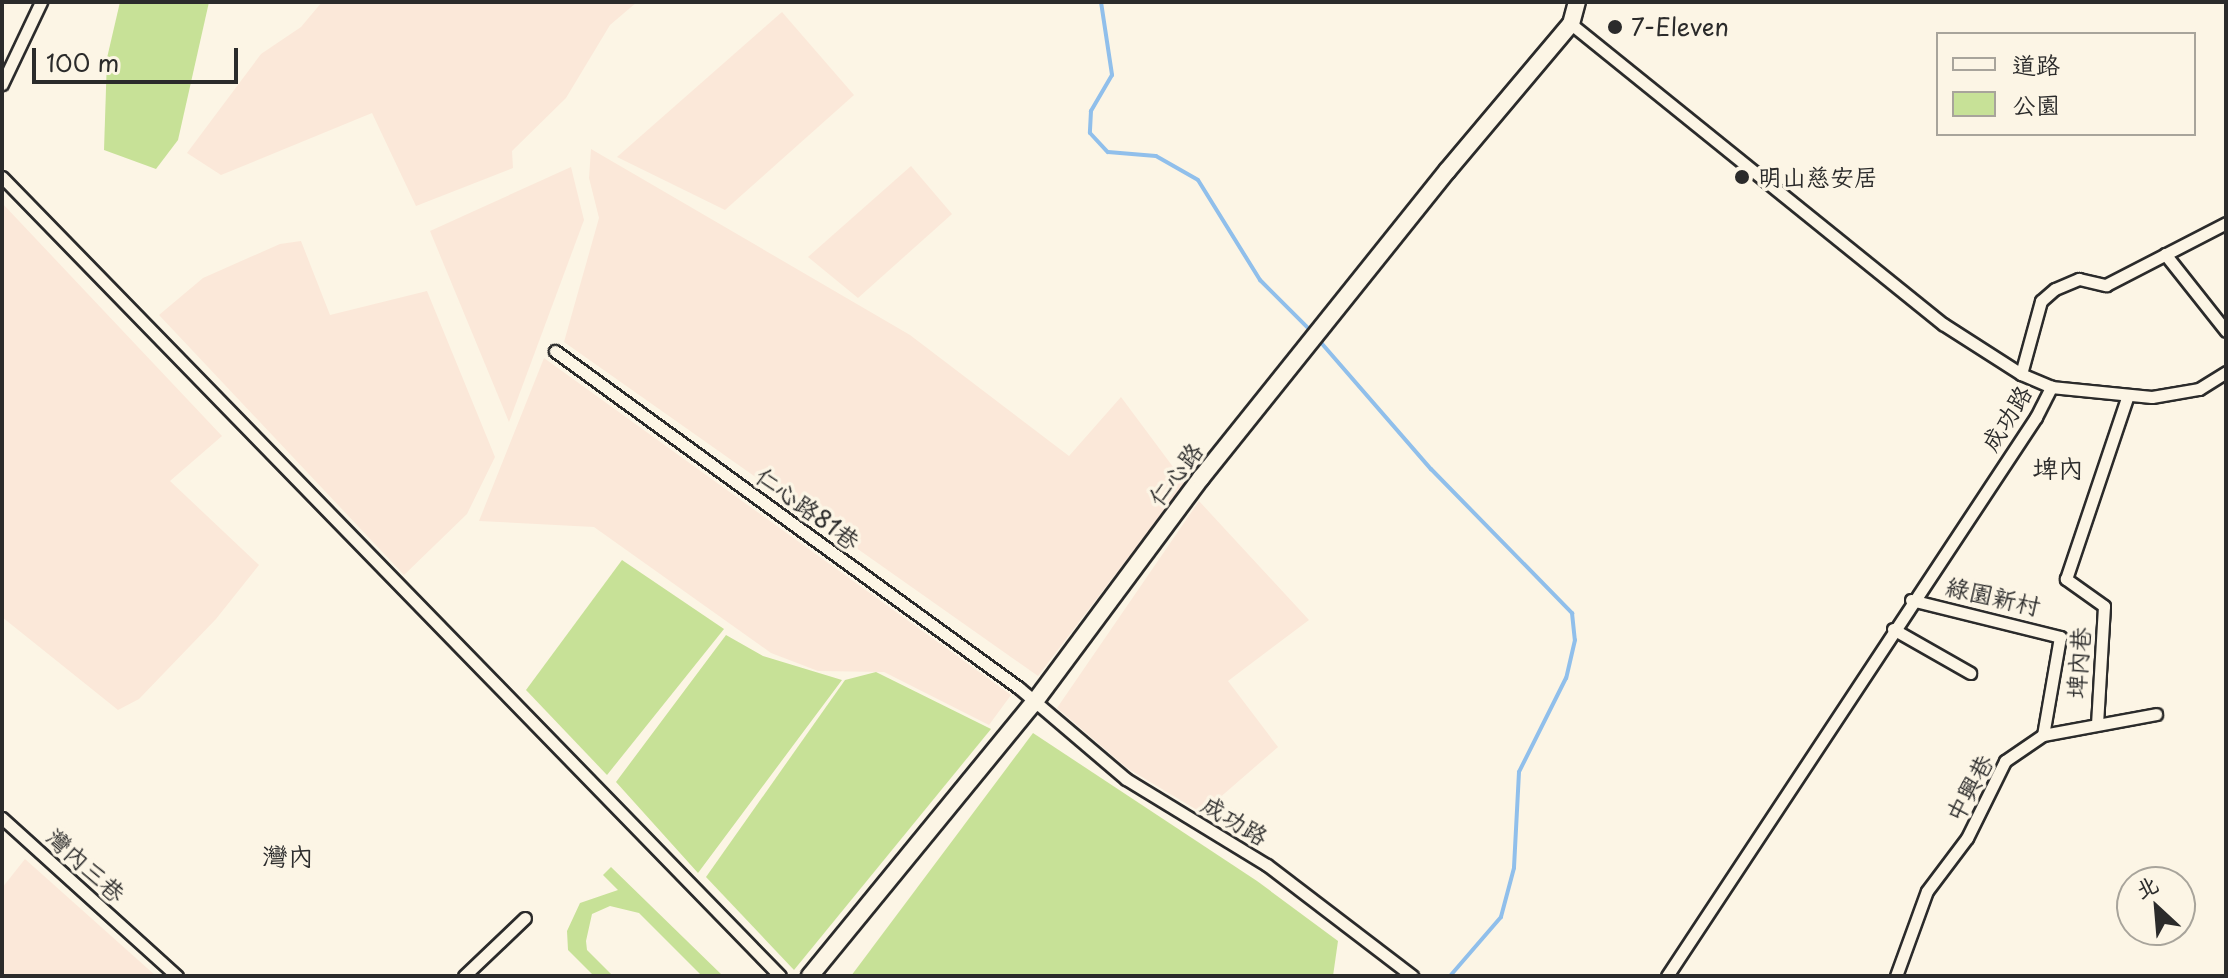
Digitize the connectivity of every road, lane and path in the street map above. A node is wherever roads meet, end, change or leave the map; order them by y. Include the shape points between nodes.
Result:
1 (41, 2) edge
2 (1577, 2) edge
3 (1571, 24) junction
4 (2, 84) edge
5 (2, 177) edge
6 (2226, 223) edge
7 (2165, 254) junction
8 (2226, 331) edge
9 (555, 351) dead end
10 (2226, 372) edge
11 (2021, 374) junction
12 (2051, 387) junction
13 (2128, 395) junction
14 (1911, 600) junction
15 (1893, 629) junction
16 (1970, 673) dead end
17 (1033, 704) junction
18 (2156, 714) dead end
19 (2097, 724) junction
20 (2043, 735) junction
21 (2, 818) edge
22 (525, 918) dead end
23 (177, 976) edge
24 (464, 976) edge
25 (780, 976) edge
26 (810, 976) edge
27 (1412, 976) edge
28 (1667, 976) edge
29 (1896, 976) edge

1 - 4 street
2 - 3 street, 仁心路
3 - 11 street, 成功路 via 1943,324
3 - 17 street, 仁心路 via 1201,478
5 - 25 street
6 - 7 street
7 - 8 street
7 - 11 street via 2106,285 2079,279 2055,289 2041,301
9 - 17 street, 仁心路81巷 via 1019,688
10 - 13 street via 2199,389 2152,397
11 - 12 street, 成功路
12 - 13 street
12 - 14 street, 成功路
13 - 19 street, 埤內巷 via 2066,579 2104,606
14 - 15 street, 成功路
14 - 20 street, 綠園新村 via 2060,637
15 - 16 street
15 - 28 street, 成功路
17 - 26 street, 仁心路
17 - 27 street, 成功路 via 1126,779 1267,865
18 - 19 street, 中興巷
19 - 20 street, 中興巷
20 - 29 street, 中興巷 via 2005,761 1996,775 1967,838 1927,891
21 - 23 street, 灣內三巷
22 - 24 street

